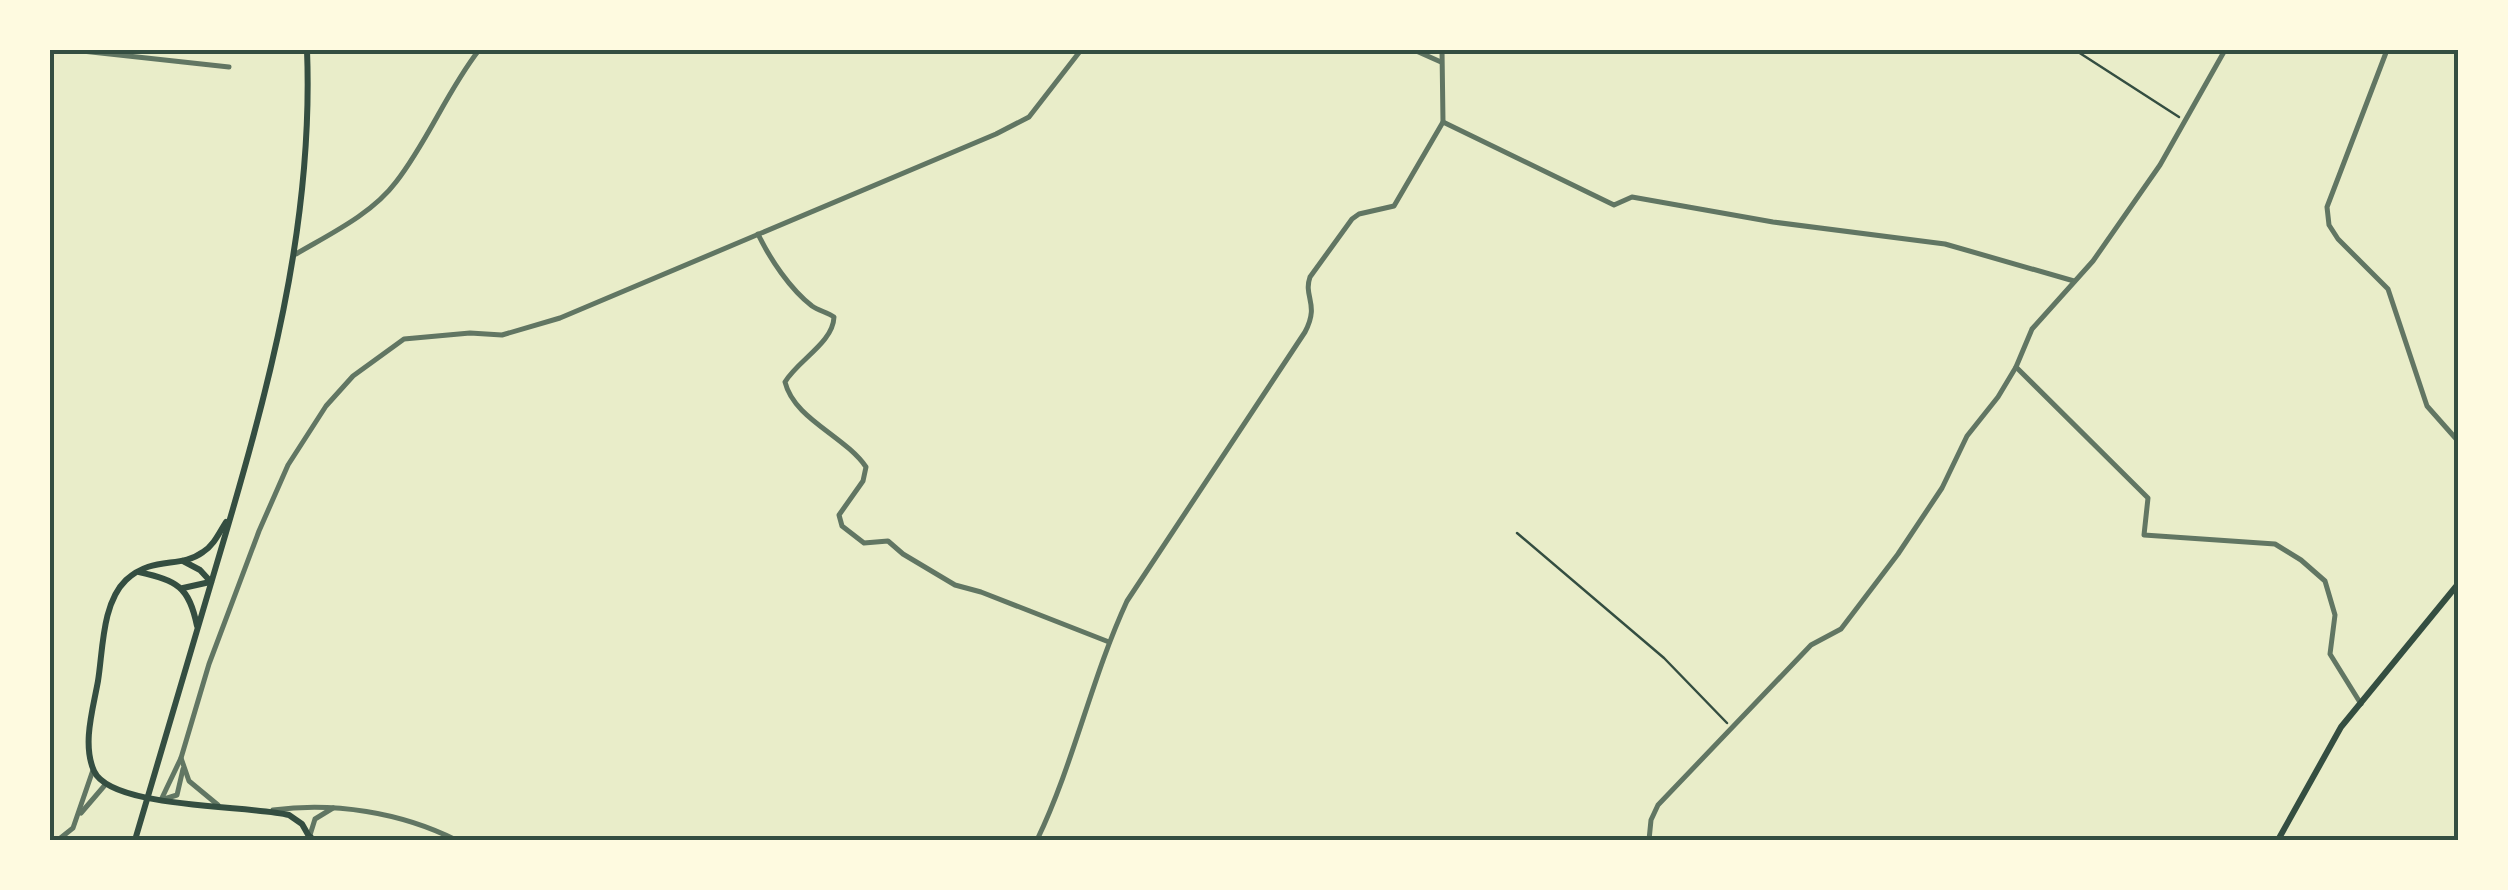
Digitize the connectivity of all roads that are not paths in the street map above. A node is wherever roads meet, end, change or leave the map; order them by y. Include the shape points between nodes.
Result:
1 (73, 50) edge
2 (307, 50) edge
3 (479, 50) edge
4 (1081, 50) edge
5 (1414, 50) edge
6 (1442, 50) edge
7 (2226, 50) edge
8 (2387, 50) edge
9 (1441, 62) junction
10 (229, 67) dead end
11 (1443, 122) junction
12 (758, 234) junction
13 (296, 254) junction
14 (2074, 281) junction
15 (2016, 367) junction
16 (2458, 442) edge
17 (232, 512) junction
18 (182, 560) junction
19 (138, 572) junction
20 (211, 582) junction
21 (2458, 584) edge
22 (182, 588) junction
23 (198, 627) junction
24 (1109, 642) junction
25 (2360, 704) junction
26 (182, 762) junction
27 (93, 770) junction
28 (105, 785) junction
29 (161, 800) junction
30 (221, 807) junction
31 (335, 808) junction
32 (270, 810) junction
33 (80, 815) junction
34 (2283, 830) junction
35 (310, 839) edge
36 (58, 840) edge
37 (135, 840) edge
38 (456, 840) edge
39 (1037, 840) edge
40 (1650, 840) edge
41 (2270, 840) edge
42 (2278, 840) edge

1 - 10 street
2 - 13 main road
3 - 13 street via 397,181 363,213
4 - 12 street via 1029,117
5 - 9 street
6 - 9 street
7 - 14 street via 2160,165
8 - 16 street via 2327,207 2328,224 2388,290 2426,406
9 - 11 street
11 - 14 street via 1614,205 1632,197 1945,244
11 - 24 street via 1394,206 1352,219 1310,277 1314,307 1305,332 1147,566
12 - 24 street via 801,295 834,317 824,339 785,382 796,403 866,467 839,515 842,526 864,543 888,541 955,586
12 - 26 street via 521,332 404,339 352,376 288,466 259,531 209,664
13 - 17 main road via 274,364
14 - 15 street via 2032,329
15 - 25 street via 2148,498 2144,535 2275,544 2325,580 2334,615 2330,654
15 - 40 street via 1852,616 1811,645 1658,805
17 - 18 main road via 201,554
17 - 20 main road
18 - 19 main road via 154,562
18 - 20 main road
19 - 22 main road
19 - 27 main road via 120,586 108,615 89,737
20 - 22 main road
20 - 23 main road
21 - 25 main road
22 - 23 main road
23 - 37 main road
24 - 39 street
25 - 34 main road via 2340,727
26 - 29 street
26 - 29 street via 176,795
26 - 30 street via 195,788
27 - 28 main road
27 - 33 street
28 - 29 main road
28 - 33 street
29 - 30 main road
30 - 32 main road
31 - 32 street
31 - 35 street via 315,819
31 - 38 street
32 - 35 main road via 290,815
33 - 36 street
34 - 41 street
34 - 42 main road

